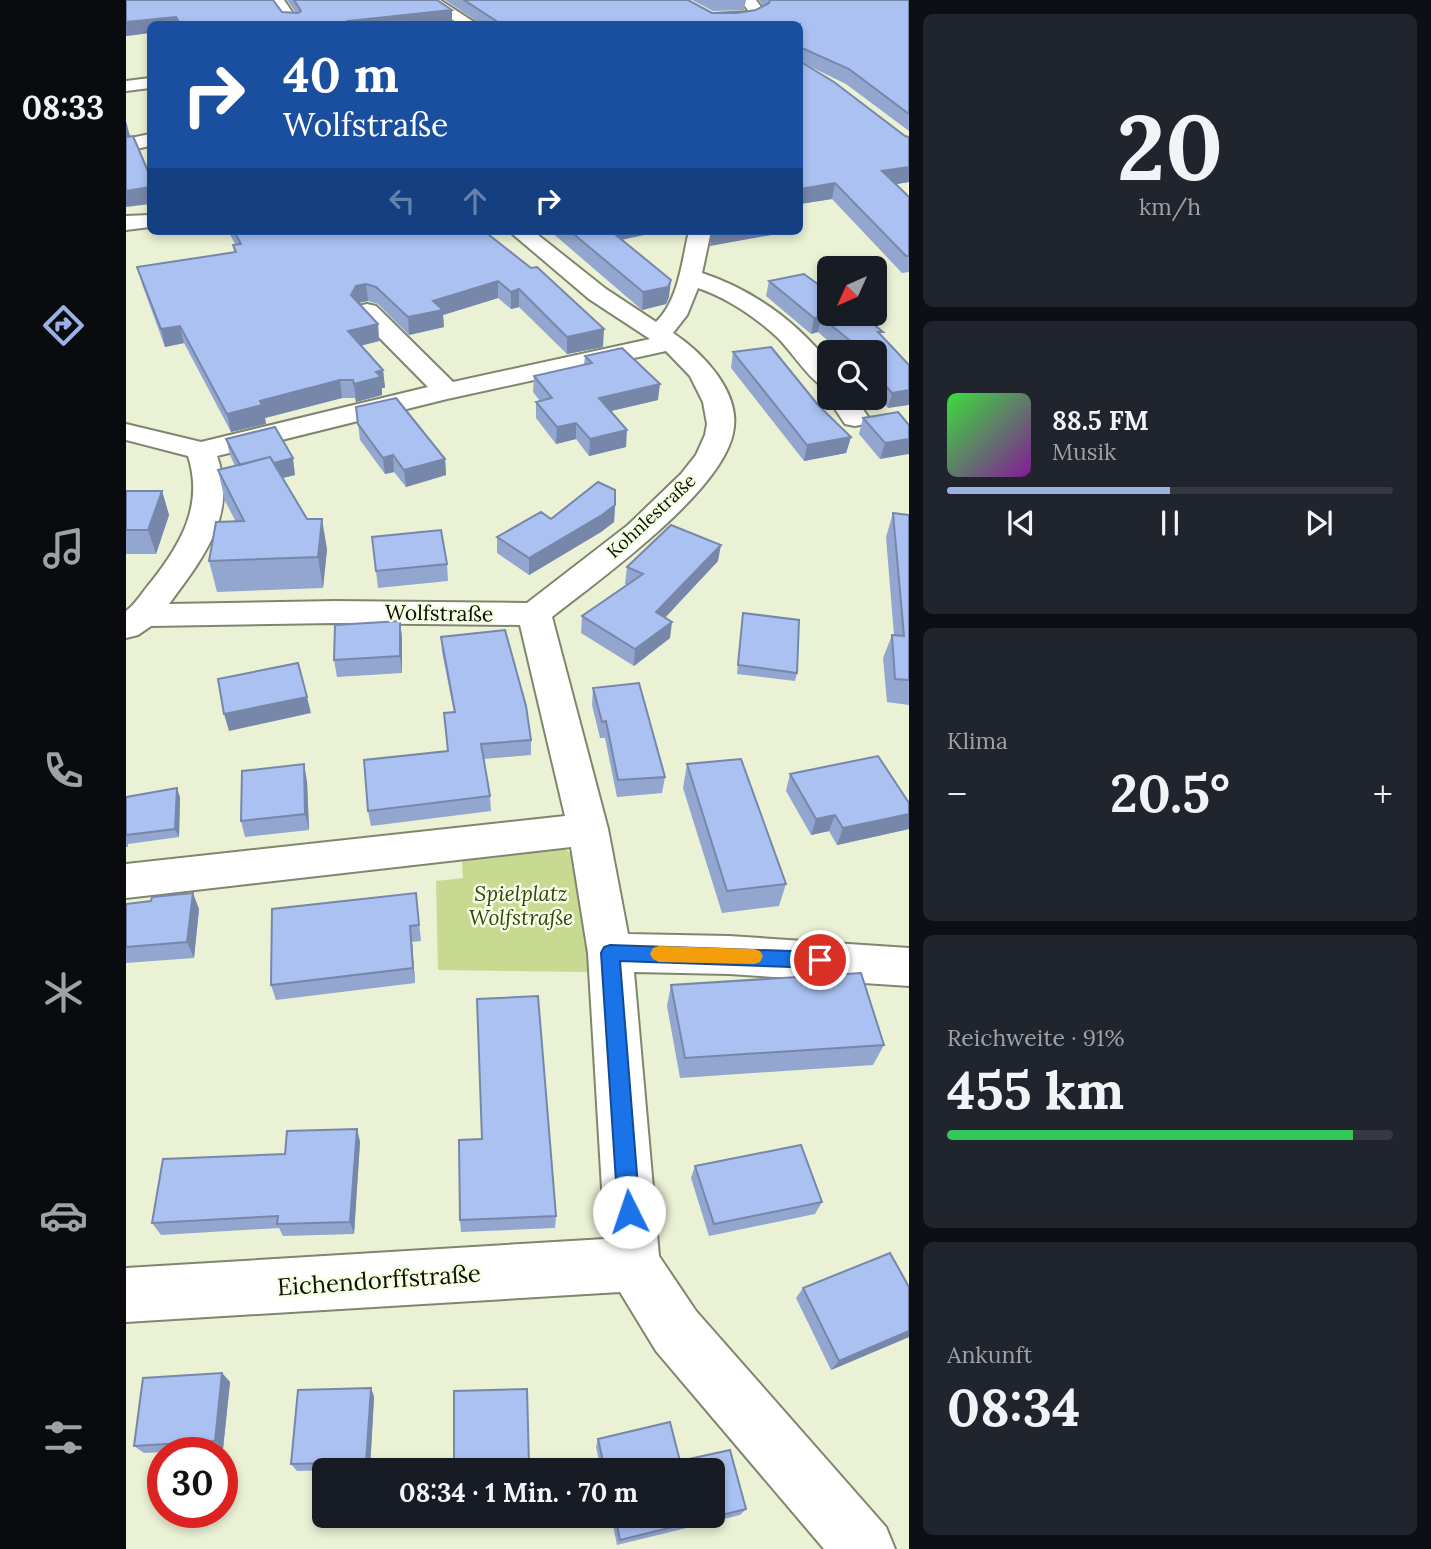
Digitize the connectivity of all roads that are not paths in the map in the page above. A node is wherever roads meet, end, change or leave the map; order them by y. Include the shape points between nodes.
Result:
1 (276, 0) edge
2 (429, 0) edge
3 (748, 0) edge
4 (712, 19) edge
5 (291, 21) edge
6 (464, 21) edge
7 (147, 83) edge
8 (126, 86) edge
9 (147, 142) edge
10 (126, 145) edge
11 (147, 220) edge
12 (126, 223) edge
13 (525, 235) edge
14 (699, 235) edge
15 (690, 277) junction
16 (367, 311) edge
17 (665, 337) junction
18 (817, 365) edge
19 (447, 391) junction
20 (126, 432) edge
21 (201, 451) junction
22 (534, 614) junction
23 (134, 621) edge
24 (588, 829) junction
25 (126, 881) edge
26 (610, 953) junction
27 (909, 967) edge
28 (633, 1264) junction
29 (126, 1295) edge
30 (864, 1549) edge

1 - 5 street
2 - 6 street
3 - 4 street via 758,14
7 - 8 street
9 - 10 street
11 - 12 street
13 - 17 street, Kohnlestraße via 600,295
14 - 15 street
15 - 17 street
15 - 18 street via 724,289 770,319
16 - 19 street
17 - 19 street
17 - 22 street, Kohnlestraße via 700,372 717,403 719,436 688,484 633,536
19 - 21 street
20 - 21 street
21 - 23 street via 210,483 204,528
22 - 23 street, Wolfstraße via 335,612
22 - 24 street
24 - 25 street
24 - 26 street
26 - 27 street
26 - 28 street
28 - 29 street, Eichendorffstraße
28 - 30 street via 676,1331

